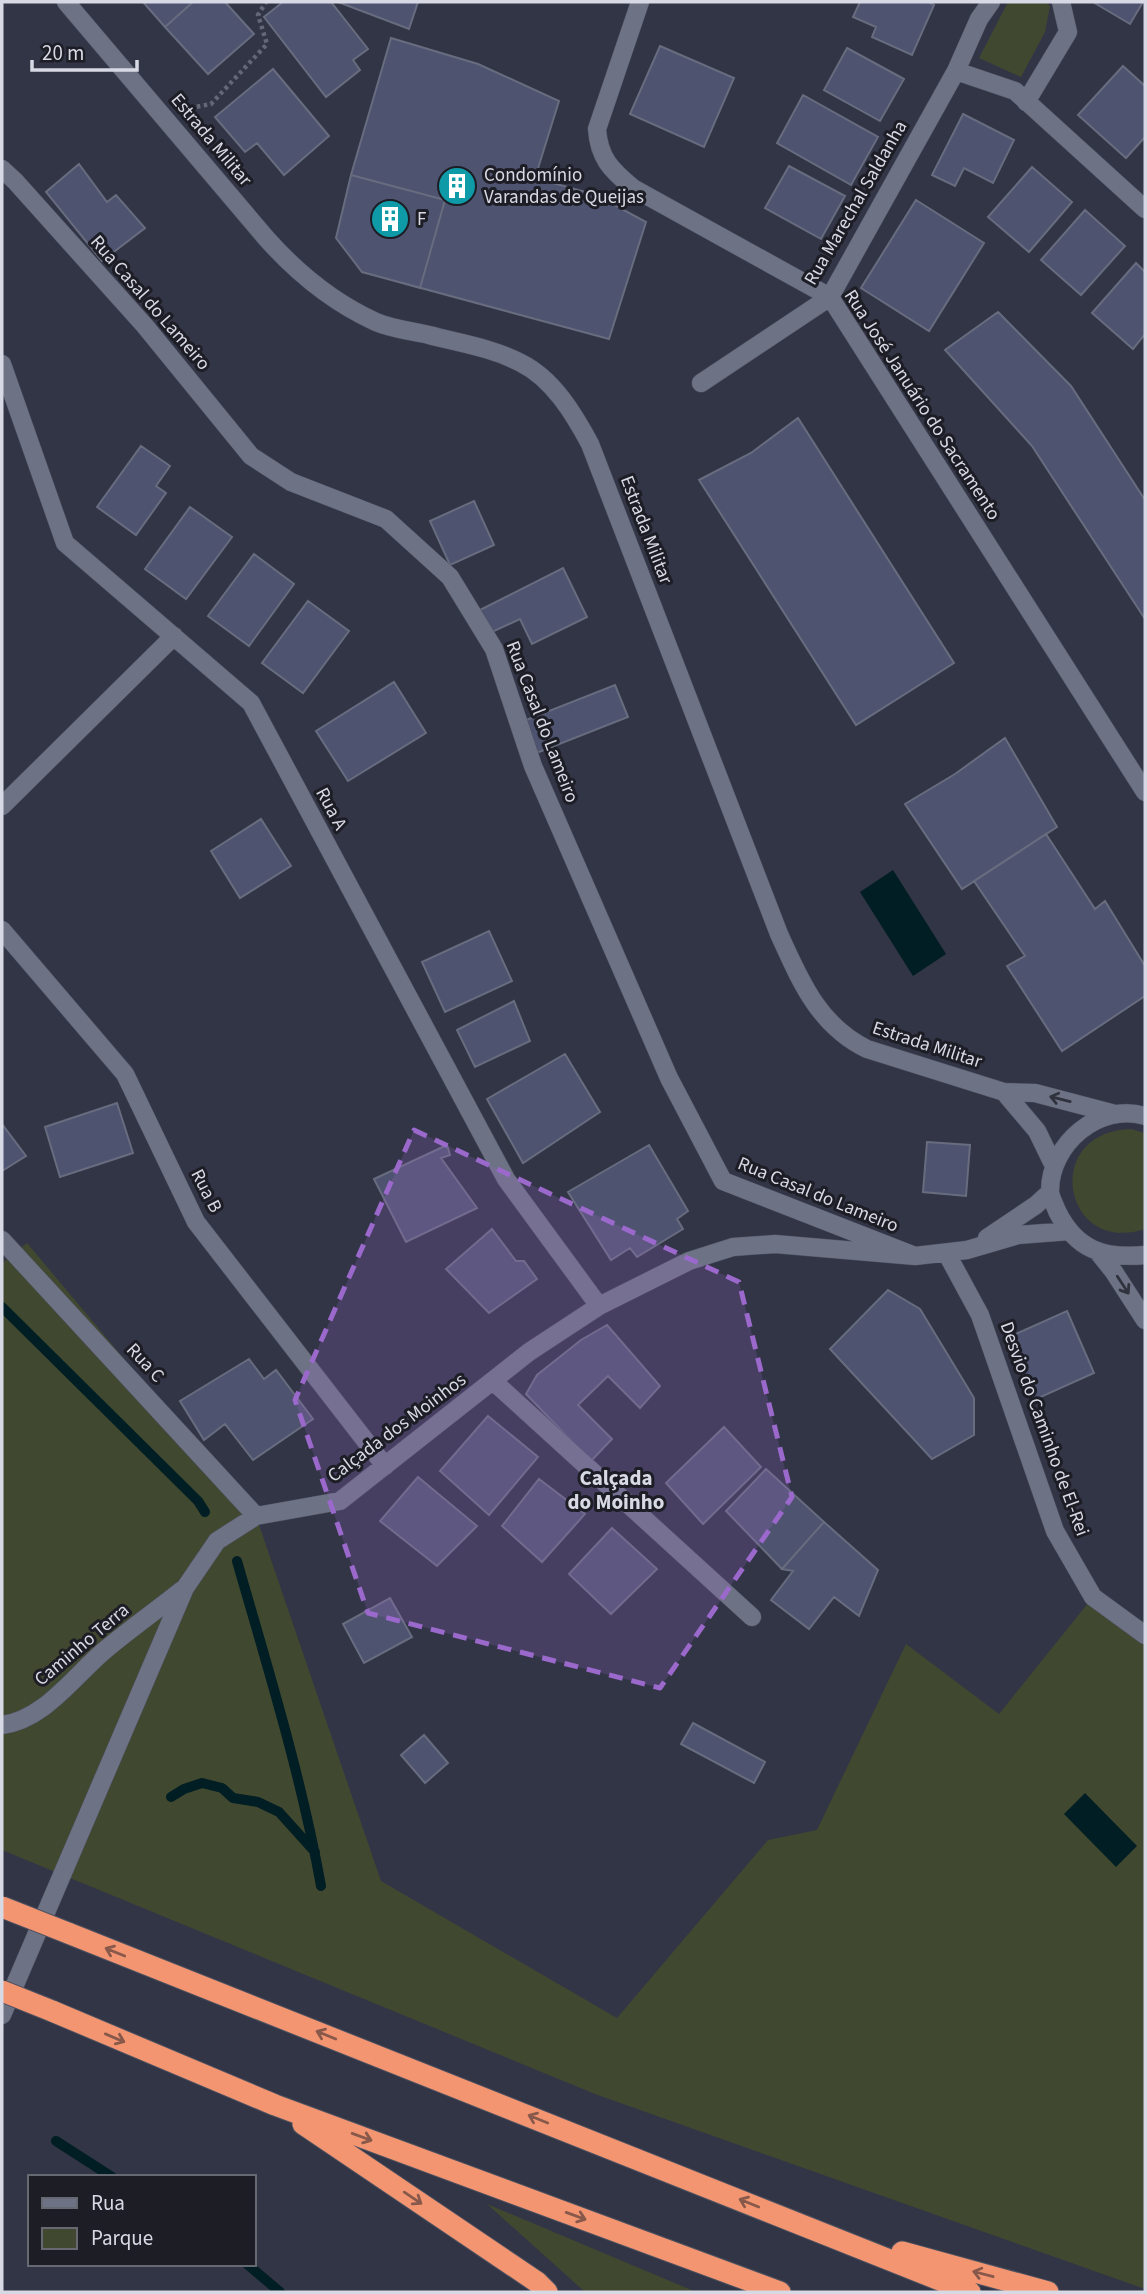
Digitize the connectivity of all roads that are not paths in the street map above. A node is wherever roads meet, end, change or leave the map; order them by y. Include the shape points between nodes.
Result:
1 (66, 2) edge
2 (640, 2) edge
3 (991, 2) edge
4 (1061, 2) edge
5 (956, 71) junction
6 (1026, 102) junction
7 (2, 169) edge
8 (1145, 209) edge
9 (830, 297) junction
10 (2, 365) edge
11 (701, 383) dead end
12 (174, 636) junction
13 (1145, 792) edge
14 (2, 806) edge
15 (2, 930) edge
16 (1004, 1092) junction
17 (1115, 1114) junction
18 (1145, 1116) edge
19 (1054, 1166) junction
20 (1049, 1194) junction
21 (1070, 1231) junction
22 (2, 1240) edge
23 (967, 1250) junction
24 (1098, 1252) junction
25 (947, 1254) junction
26 (1145, 1255) edge
27 (915, 1256) junction
28 (599, 1306) junction
29 (1145, 1320) edge
30 (493, 1381) junction
31 (385, 1465) junction
32 (256, 1516) junction
33 (185, 1588) junction
34 (752, 1617) dead end
35 (1145, 1635) edge
36 (2, 1725) edge
37 (2, 1907) edge
38 (2, 1991) edge
39 (2, 2015) edge
40 (275, 2105) junction
41 (813, 2228) junction
42 (547, 2292) edge
43 (780, 2292) edge
44 (970, 2292) edge
45 (1048, 2292) edge

1 - 16 street, Estrada Militar via 266,238 312,284 378,323 523,363 562,399 590,444 779,933 808,995 854,1043
2 - 9 street, Rua José Januário do Sacramento via 597,129 598,148 633,188
3 - 5 street, Rua Marechal Saldanha
4 - 6 street via 1068,32
5 - 6 street via 1015,92
5 - 9 street, Rua Marechal Saldanha
6 - 8 street
7 - 27 street, Rua Casal do Lameiro via 145,326 251,456 291,482 386,519 450,577 494,649 533,766 669,1078 723,1181
9 - 11 street, Rua Marechal Saldanha
9 - 13 street, Rua José Januário do Sacramento
10 - 12 street, Rua A via 65,543
12 - 14 street
12 - 28 street, Rua A via 251,703 506,1179
15 - 31 street, Rua B via 125,1074 196,1222
17 -> 16 street, Estrada Militar via 1035,1093
16 - 19 street via 1037,1131
17 - 18 street, Estrada Militar
17 - 19 street via 1092,1121 1069,1141
19 - 20 street
20 - 21 street
20 - 23 street
21 - 23 street via 1018,1235
21 - 24 street
22 - 32 street, Rua C
23 - 25 street, Calçada dos Moinhos
24 - 26 street via 1119,1257
24 -> 29 street
25 - 27 street, Calçada dos Moinhos
25 - 35 street, Desvio do Caminho de El-Rei via 980,1315 1055,1531 1093,1597
27 - 28 street, Calçada dos Moinhos via 775,1244 733,1247 689,1261
28 - 30 street, Calçada dos Moinhos
30 - 31 street, Calçada dos Moinhos
30 - 34 street
31 - 32 street, Calçada dos Moinhos via 340,1500
32 - 33 street, Calçada dos Moinhos via 217,1541
33 - 36 street, Caminho Terra via 104,1650 53,1699 15,1723
33 - 39 street, Calçada dos Moinhos
41 -> 37 highway, bridge
38 -> 40 highway, bridge
40 -> 42 highway
40 -> 43 highway
41 - 44 highway
45 -> 41 highway

